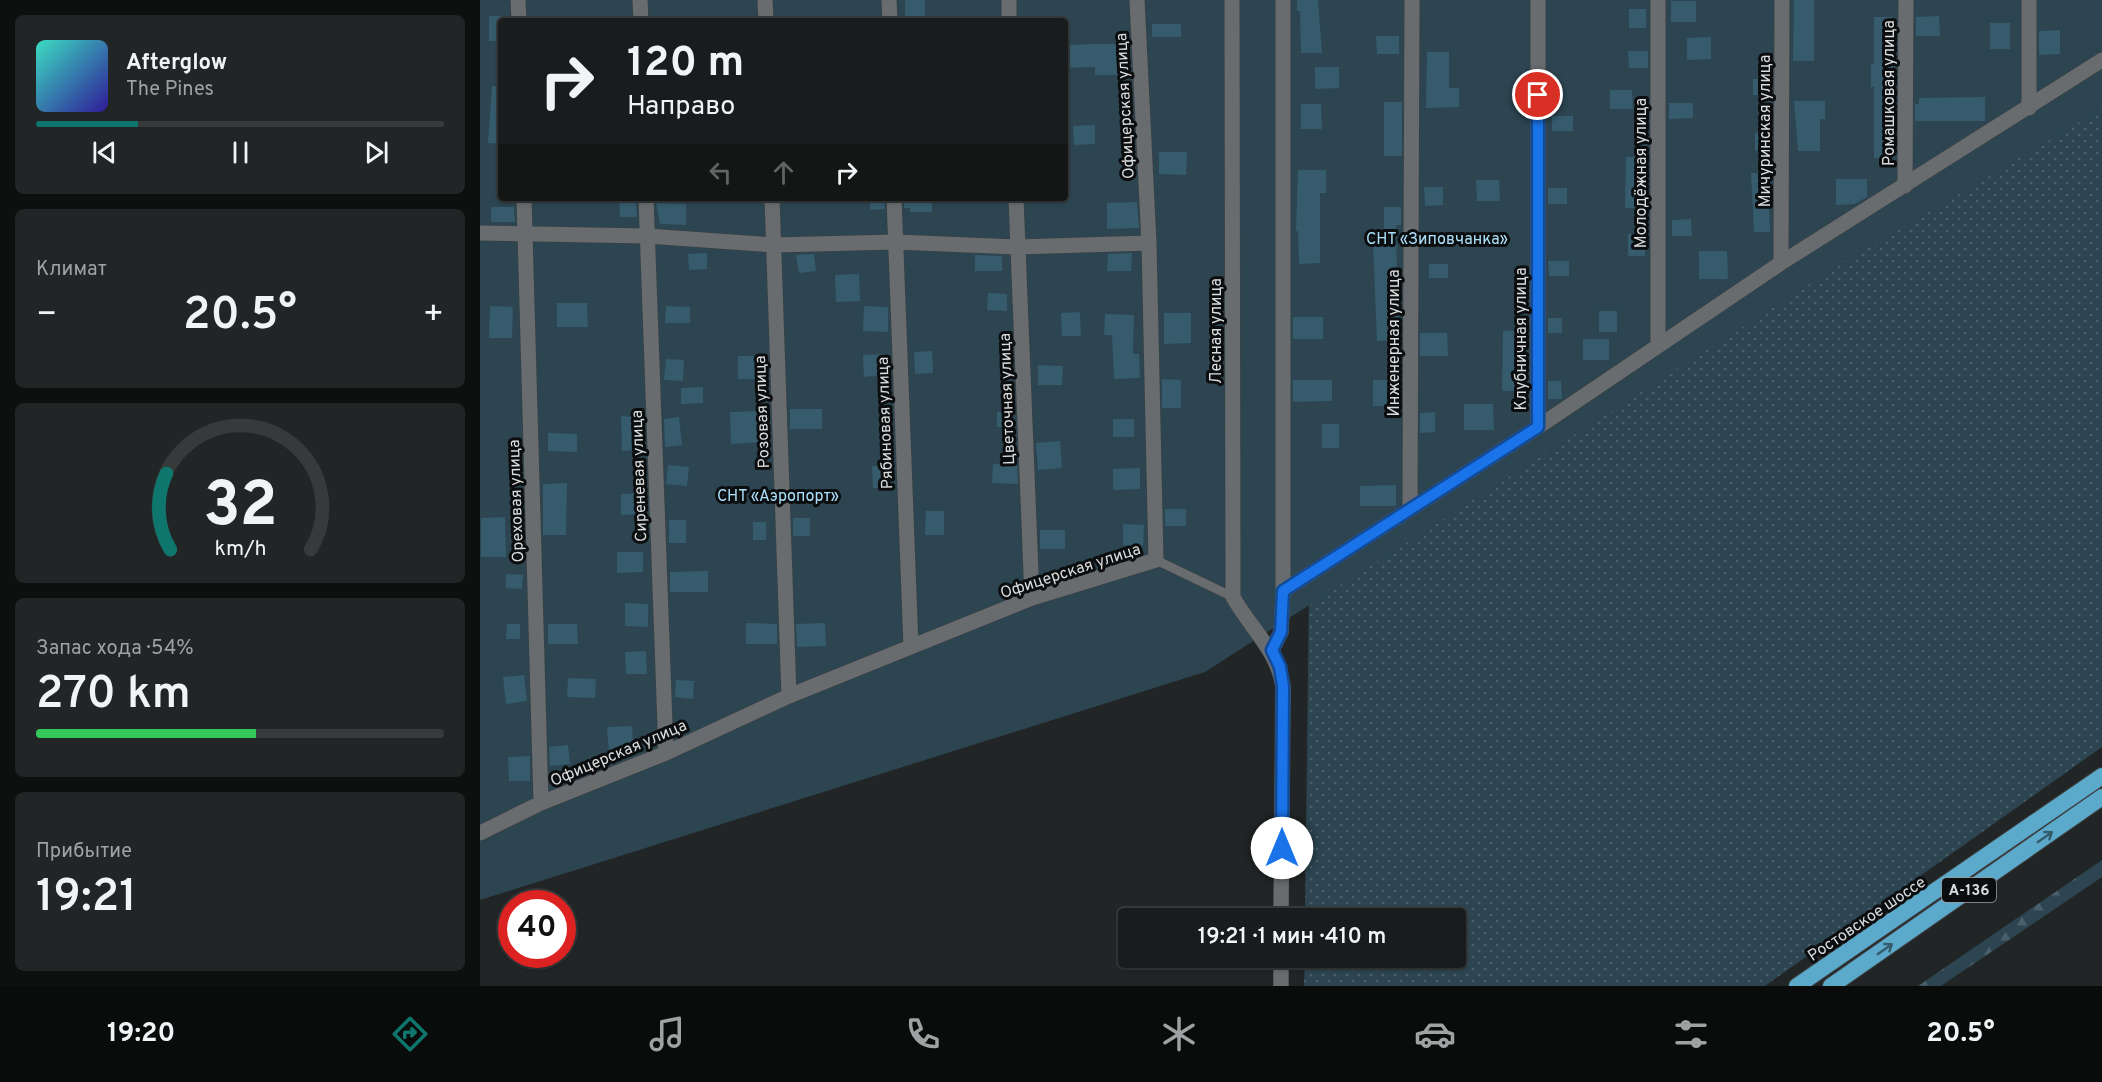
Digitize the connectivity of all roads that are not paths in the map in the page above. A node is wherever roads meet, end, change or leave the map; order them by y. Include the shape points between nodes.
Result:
1 (518, 0) edge
2 (640, 0) edge
3 (765, 0) edge
4 (889, 0) edge
5 (1009, 0) edge
6 (1137, 0) edge
7 (1232, 0) edge
8 (1283, 0) edge
9 (1412, 0) edge
10 (1538, 0) edge
11 (1658, 0) edge
12 (1782, 0) edge
13 (1906, 0) edge
14 (2030, 0) edge
15 (519, 18) edge
16 (641, 18) edge
17 (766, 18) edge
18 (890, 18) edge
19 (1010, 18) edge
20 (2102, 60) edge
21 (2029, 108) junction
22 (1905, 186) junction
23 (524, 201) edge
24 (646, 201) edge
25 (772, 201) edge
26 (894, 201) edge
27 (1016, 201) edge
28 (480, 233) edge
29 (525, 234) junction
30 (647, 236) junction
31 (895, 242) junction
32 (1149, 243) junction
33 (774, 245) junction
34 (1017, 247) junction
35 (1781, 263) junction
36 (1658, 346) junction
37 (1538, 427) junction
38 (1410, 507) junction
39 (1156, 560) junction
40 (1283, 591) junction
41 (1233, 597) junction
42 (1032, 598) junction
43 (911, 647) junction
44 (1272, 650) junction
45 (789, 696) junction
46 (666, 753) junction
47 (2102, 776) edge
48 (2102, 798) edge
49 (541, 803) junction
50 (480, 833) edge
51 (1281, 908) edge
52 (1281, 968) edge
53 (1281, 986) edge
54 (1797, 986) edge
55 (1831, 986) edge

1 - 15 street
2 - 16 street
3 - 17 street
4 - 18 street
5 - 19 street
6 - 32 street, Офицерская улица
7 - 41 street, Лесная улица
8 - 40 street
9 - 38 street, Инженерная улица
10 - 37 street, Клубничная улица
11 - 36 street, Молодёжная улица
12 - 35 street, Мичуринская улица
13 - 22 street, Ромашковая улица
14 - 21 street
20 - 21 street
21 - 22 street
22 - 35 street
23 - 29 street, Ореховая улица
24 - 30 street, Сиреневая улица
25 - 33 street, Розовая улица
26 - 31 street, Рябиновая улица
27 - 34 street, Цветочная улица
28 - 29 street
29 - 30 street
29 - 49 street, Ореховая улица
30 - 33 street
30 - 46 street, Сиреневая улица
31 - 33 street
31 - 34 street
31 - 43 street, Рябиновая улица
32 - 34 street
32 - 39 street, Офицерская улица
33 - 45 street, Розовая улица
34 - 42 street, Цветочная улица
35 - 36 street
36 - 37 street
37 - 38 street
38 - 40 street
39 - 41 lane
39 - 42 street, Офицерская улица
40 - 44 street via 1281,632
41 - 44 street
42 - 43 street, Офицерская улица
43 - 45 street, Офицерская улица
44 - 51 street via 1283,686
45 - 46 street, Офицерская улица
46 - 49 street, Офицерская улица
47 - 54 highway, Ростовское шоссе / А-136
55 -> 48 highway, А-136
49 - 50 street, Офицерская улица
52 - 53 street

